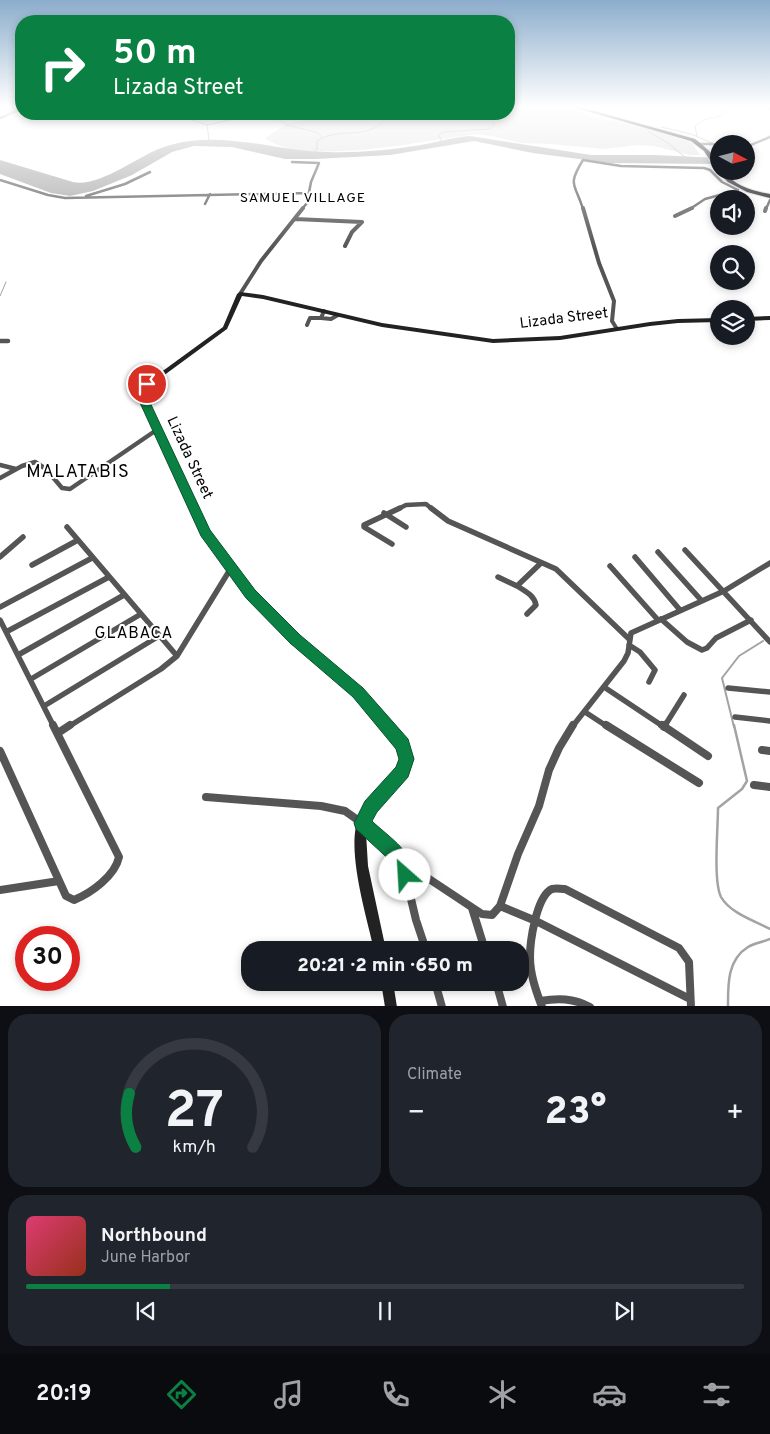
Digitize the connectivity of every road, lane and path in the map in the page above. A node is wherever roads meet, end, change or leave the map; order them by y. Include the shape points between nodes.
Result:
1 (292, 162) dead end
2 (150, 172) dead end
3 (0, 180) edge
4 (728, 180) edge
5 (740, 189) junction
6 (310, 193) junction
7 (210, 194) junction
8 (770, 196) edge
9 (79, 198) junction
10 (770, 200) edge
11 (205, 204) dead end
12 (765, 211) dead end
13 (674, 216) dead end
14 (295, 219) junction
15 (345, 246) dead end
16 (240, 294) junction
17 (324, 311) junction
18 (338, 315) junction
19 (321, 318) junction
20 (770, 318) edge
21 (755, 319) edge
22 (710, 320) edge
23 (306, 325) dead end
24 (617, 329) junction
25 (8, 340) dead end
26 (0, 341) edge
27 (158, 429) junction
28 (0, 465) edge
29 (17, 469) junction
30 (0, 478) edge
31 (384, 514) junction
32 (68, 527) dead end
33 (406, 527) dead end
34 (23, 537) dead end
35 (78, 540) junction
36 (392, 544) dead end
37 (685, 550) dead end
38 (658, 552) dead end
39 (0, 557) edge
40 (636, 557) dead end
41 (92, 558) junction
42 (541, 563) junction
43 (770, 563) edge
44 (32, 565) dead end
45 (610, 566) dead end
46 (231, 568) junction
47 (109, 577) junction
48 (498, 577) dead end
49 (518, 586) junction
50 (724, 591) junction
51 (124, 595) junction
52 (701, 600) junction
53 (0, 607) edge
54 (680, 610) junction
55 (141, 614) junction
56 (527, 614) dead end
57 (660, 619) junction
58 (0, 620) edge
59 (751, 620) junction
60 (6, 632) junction
61 (159, 636) junction
62 (629, 642) junction
63 (770, 642) edge
64 (18, 655) junction
65 (177, 656) junction
66 (31, 679) junction
67 (649, 682) dead end
68 (604, 687) junction
69 (728, 688) dead end
70 (770, 692) edge
71 (684, 695) dead end
72 (44, 706) junction
73 (584, 712) junction
74 (735, 717) dead end
75 (770, 721) edge
76 (664, 727) junction
77 (58, 733) junction
78 (762, 750) dead end
79 (0, 751) edge
80 (770, 751) edge
81 (708, 756) dead end
82 (699, 783) dead end
83 (754, 785) dead end
84 (770, 786) edge
85 (206, 797) dead end
86 (362, 823) junction
87 (402, 861) junction
88 (59, 881) junction
89 (0, 890) edge
90 (500, 906) junction
91 (472, 908) junction
92 (536, 921) junction
93 (378, 941) edge
94 (423, 941) edge
95 (482, 941) edge
96 (388, 991) edge
97 (438, 991) edge
98 (499, 991) edge
99 (690, 1003) edge
100 (541, 1004) edge
101 (391, 1006) edge
102 (442, 1006) edge
103 (503, 1006) edge
104 (590, 1006) edge

1 - 6 street via 319,163 310,182
2 - 9 street via 125,184
3 - 9 street via 48,195
4 - 5 highway
5 - 8 highway
5 - 13 street via 705,199
5 - 24 street via 722,182 704,168 621,166 583,160 573,181 614,301 612,320
6 - 7 street
6 - 14 street
7 - 9 street
7 - 11 street
10 - 12 street
14 - 15 street via 362,222
14 - 16 street via 261,260
16 - 17 street, Lizada Street
16 - 27 street, Lizada Street via 225,328 141,390
17 - 18 street, Lizada Street
17 - 19 street
18 - 19 street via 331,319
18 - 24 street, Lizada Street via 493,341 567,338
19 - 23 street via 310,318
20 - 21 street
22 - 24 street, Lizada Street
25 - 26 street
27 - 29 street via 70,489 62,488 41,463 28,463
27 - 46 street, Lizada Street via 205,532
28 - 29 street
29 - 30 street
31 - 33 street
31 - 36 street via 364,526
31 - 42 street via 406,504 426,504 448,521
32 - 35 street
34 - 39 street
35 - 41 street
35 - 44 street
37 - 50 street
38 - 52 street
40 - 54 street
41 - 47 street
41 - 53 street
42 - 49 street
42 - 62 street via 564,576
43 - 50 street
45 - 57 street
46 - 65 street
46 - 86 street, Lizada Street via 250,594 295,639 358,692 402,744 406,759 402,772 371,806
47 - 51 street
47 - 60 street
48 - 49 street
49 - 56 street via 533,595 536,601
50 - 52 street
50 - 59 street
51 - 55 street
51 - 64 street
52 - 54 street
54 - 57 street
55 - 61 street
55 - 66 street
57 - 59 street via 702,650 716,638
57 - 62 street via 634,630
58 - 60 street
59 - 63 street
60 - 64 street
61 - 65 street
61 - 72 street
62 - 67 street via 655,670
62 - 68 street via 624,660
64 - 66 street
65 - 77 street
66 - 72 street
68 - 73 street
68 - 76 street
69 - 70 street
71 - 76 street
72 - 77 street
73 - 82 street
73 - 90 street via 559,748 549,770 539,806
74 - 75 street
76 - 81 street
77 - 88 street via 120,860 115,869 79,898 70,899
78 - 80 street
79 - 88 street
83 - 84 street
85 - 86 street via 321,806 345,811
86 - 87 street
86 - 93 street, Lizada Street via 362,864
87 - 91 street
87 - 94 street
88 - 89 street
90 - 91 street via 492,915
90 - 92 street
91 - 95 street
92 - 99 street
92 - 99 street via 550,890 565,889 680,948 690,962
92 - 100 street via 530,958
96 - 101 street
97 - 102 street
98 - 103 street
100 - 104 street via 559,998 578,1000

